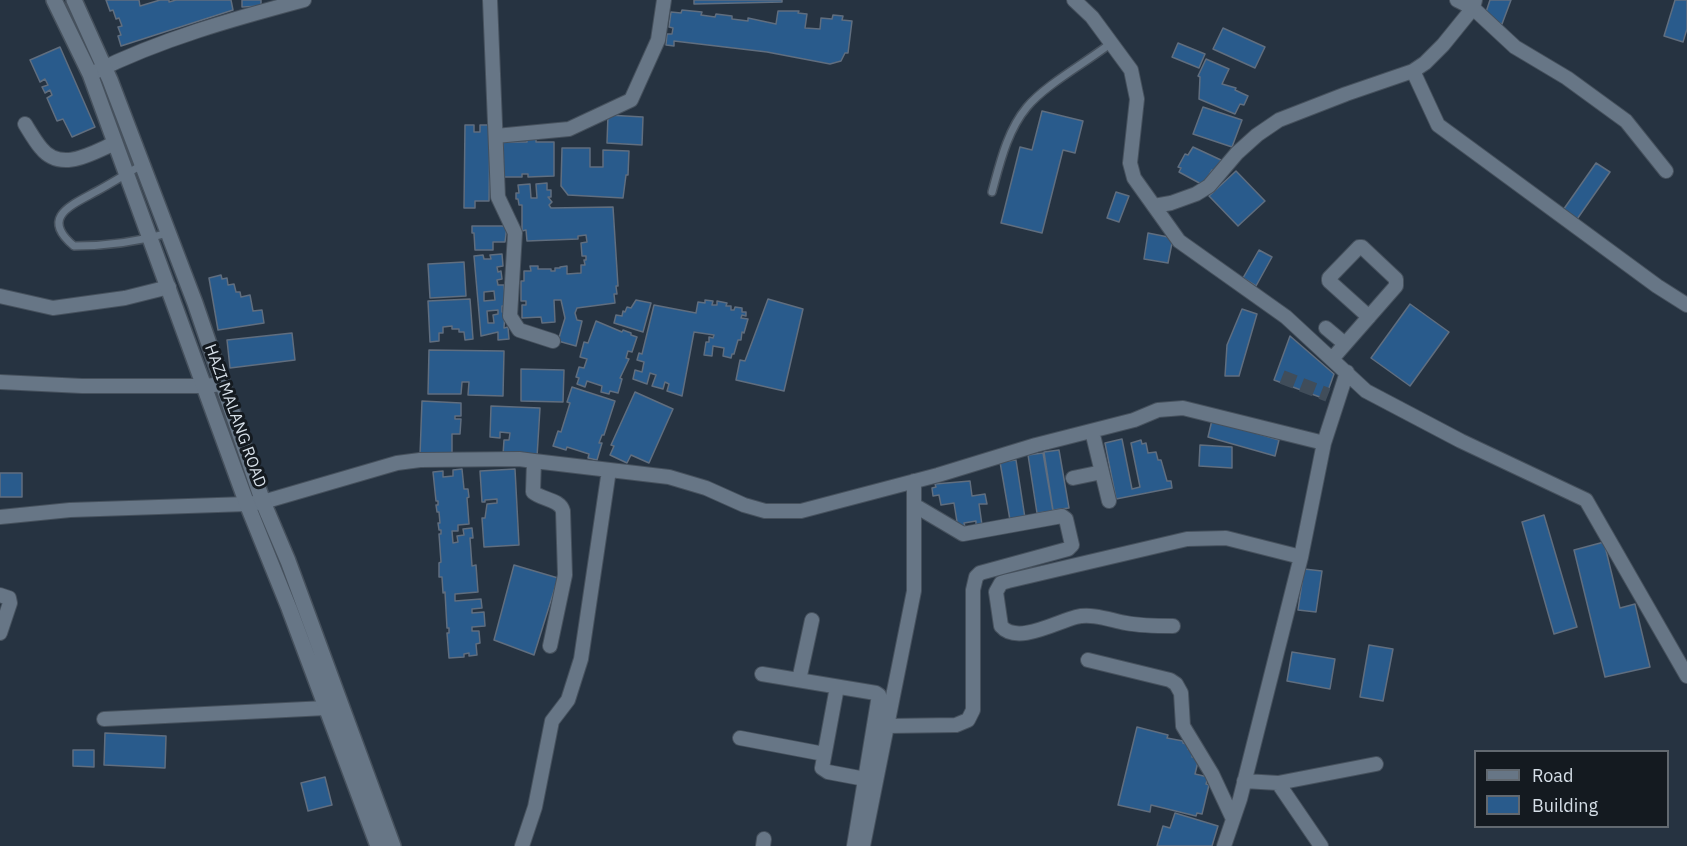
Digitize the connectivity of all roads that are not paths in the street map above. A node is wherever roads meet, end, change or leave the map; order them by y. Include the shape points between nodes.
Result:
1 (54, 0) edge
2 (75, 0) edge
3 (304, 0) edge
4 (490, 0) edge
5 (663, 0) edge
6 (1457, 0) edge
7 (1082, 3) edge
8 (1474, 4) edge
9 (264, 6) edge
10 (1111, 43) junction
11 (97, 70) junction
12 (1413, 71) junction
13 (25, 124) dead end
14 (496, 136) junction
15 (115, 143) junction
16 (142, 164) junction
17 (1666, 171) dead end
18 (126, 174) junction
19 (992, 192) dead end
20 (1154, 206) junction
21 (168, 233) junction
22 (151, 238) junction
23 (169, 287) junction
24 (0, 296) edge
25 (1687, 305) edge
26 (1369, 317) junction
27 (1326, 328) dead end
28 (553, 341) dead end
29 (1345, 344) junction
30 (1332, 359) junction
31 (1347, 372) junction
32 (0, 382) edge
33 (222, 384) junction
34 (205, 386) junction
35 (1092, 430) junction
36 (1324, 443) junction
37 (534, 461) junction
38 (609, 470) junction
39 (1102, 472) junction
40 (1073, 478) dead end
41 (914, 481) junction
42 (1109, 501) dead end
43 (255, 503) junction
44 (914, 505) junction
45 (0, 517) edge
46 (1301, 557) junction
47 (0, 595) edge
48 (812, 620) dead end
49 (1173, 626) dead end
50 (0, 633) edge
51 (550, 645) dead end
52 (1088, 660) dead end
53 (762, 674) dead end
54 (1687, 676) edge
55 (799, 680) junction
56 (837, 687) junction
57 (326, 708) junction
58 (104, 719) dead end
59 (888, 726) junction
60 (740, 738) dead end
61 (824, 754) junction
62 (1376, 765) dead end
63 (865, 779) junction
64 (1245, 781) junction
65 (1278, 783) junction
66 (1233, 819) junction
67 (378, 846) edge
68 (393, 846) edge
69 (522, 846) edge
70 (854, 846) edge
71 (863, 846) edge
72 (1224, 846) edge
73 (1321, 846) edge

1 - 11 main road, HAZI MALANG ROAD
2 - 11 main road, HAZI MALANG ROAD
3 - 9 street
4 - 14 street
5 - 14 street via 658,40 631,100 568,129
6 - 8 street
7 - 10 street
8 - 12 street via 1443,45
8 - 17 street via 1515,47 1567,78 1626,121
9 - 11 street
10 - 19 lane via 1027,107 1002,154
10 - 20 street via 1131,70 1136,84 1130,163 1134,178
11 - 15 main road, HAZI MALANG ROAD
11 - 16 main road, HAZI MALANG ROAD
12 - 20 street via 1280,120 1244,147 1209,186 1196,194
12 - 25 street via 1438,125
13 - 15 street via 40,148 57,160 77,159
14 - 28 street via 498,196 515,233 510,316 519,330
15 - 18 main road, HAZI MALANG ROAD
16 - 18 lane
16 - 21 main road, HAZI MALANG ROAD
18 - 22 main road, HAZI MALANG ROAD
18 - 22 lane via 65,209 59,223 63,237 74,246
20 - 30 street via 1179,241 1286,317
21 - 22 lane
21 - 33 main road, HAZI MALANG ROAD
22 - 23 main road, HAZI MALANG ROAD
23 - 24 street via 53,308
23 - 34 main road, HAZI MALANG ROAD
26 - 26 street via 1396,286 1396,279 1359,247 1329,281
26 - 29 street
27 - 29 street
29 - 30 street
30 - 31 street
31 - 36 street via 1332,397
31 - 54 street via 1366,391 1586,501
32 - 34 street
33 - 34 street
33 - 43 main road, HAZI MALANG ROAD
34 - 43 main road, HAZI MALANG ROAD
35 - 36 street via 1158,410 1183,408
35 - 39 street
35 - 41 street
36 - 46 street
37 - 38 street
37 - 43 street via 397,463
37 - 51 street via 533,492 559,503 563,511 565,575
38 - 41 street via 669,477 765,511 801,511
38 - 69 street via 581,659 568,700 552,721 535,807
39 - 40 street
39 - 42 street
41 - 44 street
43 - 45 street via 70,510
43 - 57 main road, HAZI MALANG ROAD
43 - 68 main road, HAZI MALANG ROAD via 288,561
44 - 59 street via 914,591
44 - 59 street via 963,534 1062,516 1072,545 976,576 973,710 968,720 956,725
46 - 49 street via 1226,538 1187,539 1008,581 1001,583 996,592 1001,626 1010,633 1021,634 1078,616
46 - 64 street
47 - 50 street via 9,598 10,603
48 - 55 street
52 - 66 street via 1176,684 1183,726
53 - 55 street
55 - 56 street
56 - 61 street
56 - 63 street via 876,693 880,698
57 - 58 street
57 - 67 main road, HAZI MALANG ROAD
59 - 71 street
60 - 61 street
61 - 63 street via 825,771
62 - 65 street
63 - 70 street
64 - 65 street
64 - 66 street
65 - 73 street
66 - 72 street

